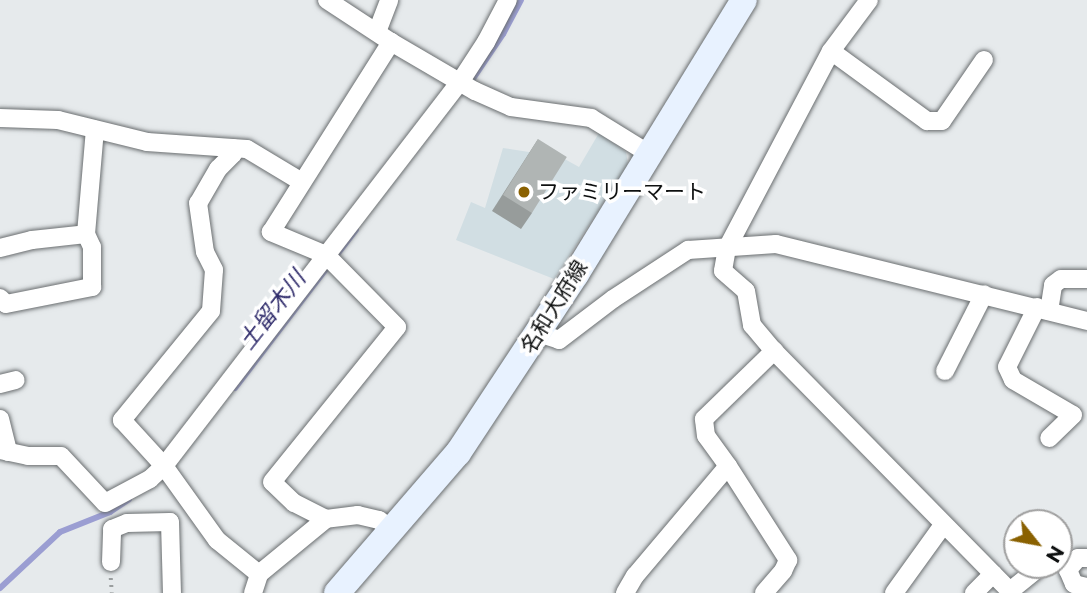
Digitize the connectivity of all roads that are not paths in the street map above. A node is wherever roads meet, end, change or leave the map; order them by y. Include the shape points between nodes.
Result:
1 (327, 0) edge
2 (390, 0) edge
3 (508, 0) edge
4 (744, 0) edge
5 (869, 0) edge
6 (384, 37) junction
7 (831, 51) junction
8 (984, 60) dead end
9 (466, 86) junction
10 (0, 118) edge
11 (95, 129) junction
12 (233, 148) junction
13 (648, 153) junction
14 (302, 182) junction
15 (86, 234) junction
16 (0, 248) edge
17 (727, 248) junction
18 (331, 261) junction
19 (1087, 279) edge
20 (984, 294) junction
21 (0, 298) edge
22 (1043, 309) junction
23 (1087, 321) edge
24 (538, 333) junction
25 (774, 351) junction
26 (945, 372) dead end
27 (0, 419) edge
28 (1049, 438) dead end
29 (4, 451) edge
30 (164, 466) junction
31 (728, 466) junction
32 (326, 519) junction
33 (943, 525) junction
34 (391, 529) junction
35 (111, 562) dead end
36 (259, 574) junction
37 (993, 574) junction
38 (1026, 579) edge
39 (1070, 579) edge
40 (1087, 587) edge
41 (1011, 592) edge
42 (172, 593) edge
43 (253, 593) edge
44 (337, 593) edge
45 (625, 593) edge
46 (764, 593) edge
47 (894, 593) edge
48 (974, 593) edge

1 - 6 street
2 - 6 street
3 - 9 street
4 - 13 main road, 名和大府線
5 - 7 street
6 - 9 street
6 - 14 street
7 - 8 street via 927,121 942,121
7 - 17 street
9 - 13 street via 511,107 591,118
9 - 18 street
10 - 11 street via 58,120
11 - 12 street via 147,142
11 - 15 street
12 - 14 street via 247,149
12 - 30 street via 198,203 205,252 214,270 211,311 122,420
13 - 24 main road, 名和大府線
14 - 18 street via 271,232
15 - 16 street
15 - 21 street via 92,247 92,287 6,304
17 - 20 street via 776,244
17 - 24 street via 688,250 671,259 559,340
17 - 25 street via 723,271 746,291 752,324
18 - 30 street
18 - 32 street via 397,327 272,482 293,503
19 - 22 street via 1061,279 1053,285
20 - 22 street
20 - 26 street
22 - 23 street
22 - 28 street via 1007,368 1013,380 1073,415
24 - 34 main road, 名和大府線 via 458,453
25 - 31 street via 704,419 706,436
25 - 33 street
27 - 29 street
29 - 30 street via 61,456 105,503
30 - 36 street via 217,540
31 - 45 street
31 - 46 street via 788,560
32 - 34 street via 358,515 379,520
32 - 36 street
33 - 37 street
33 - 47 street
34 - 44 main road, 名和大府線
35 - 42 street via 112,529 127,523 170,522
36 - 43 street
37 - 41 street
37 - 48 street
38 - 41 street
39 - 40 street

